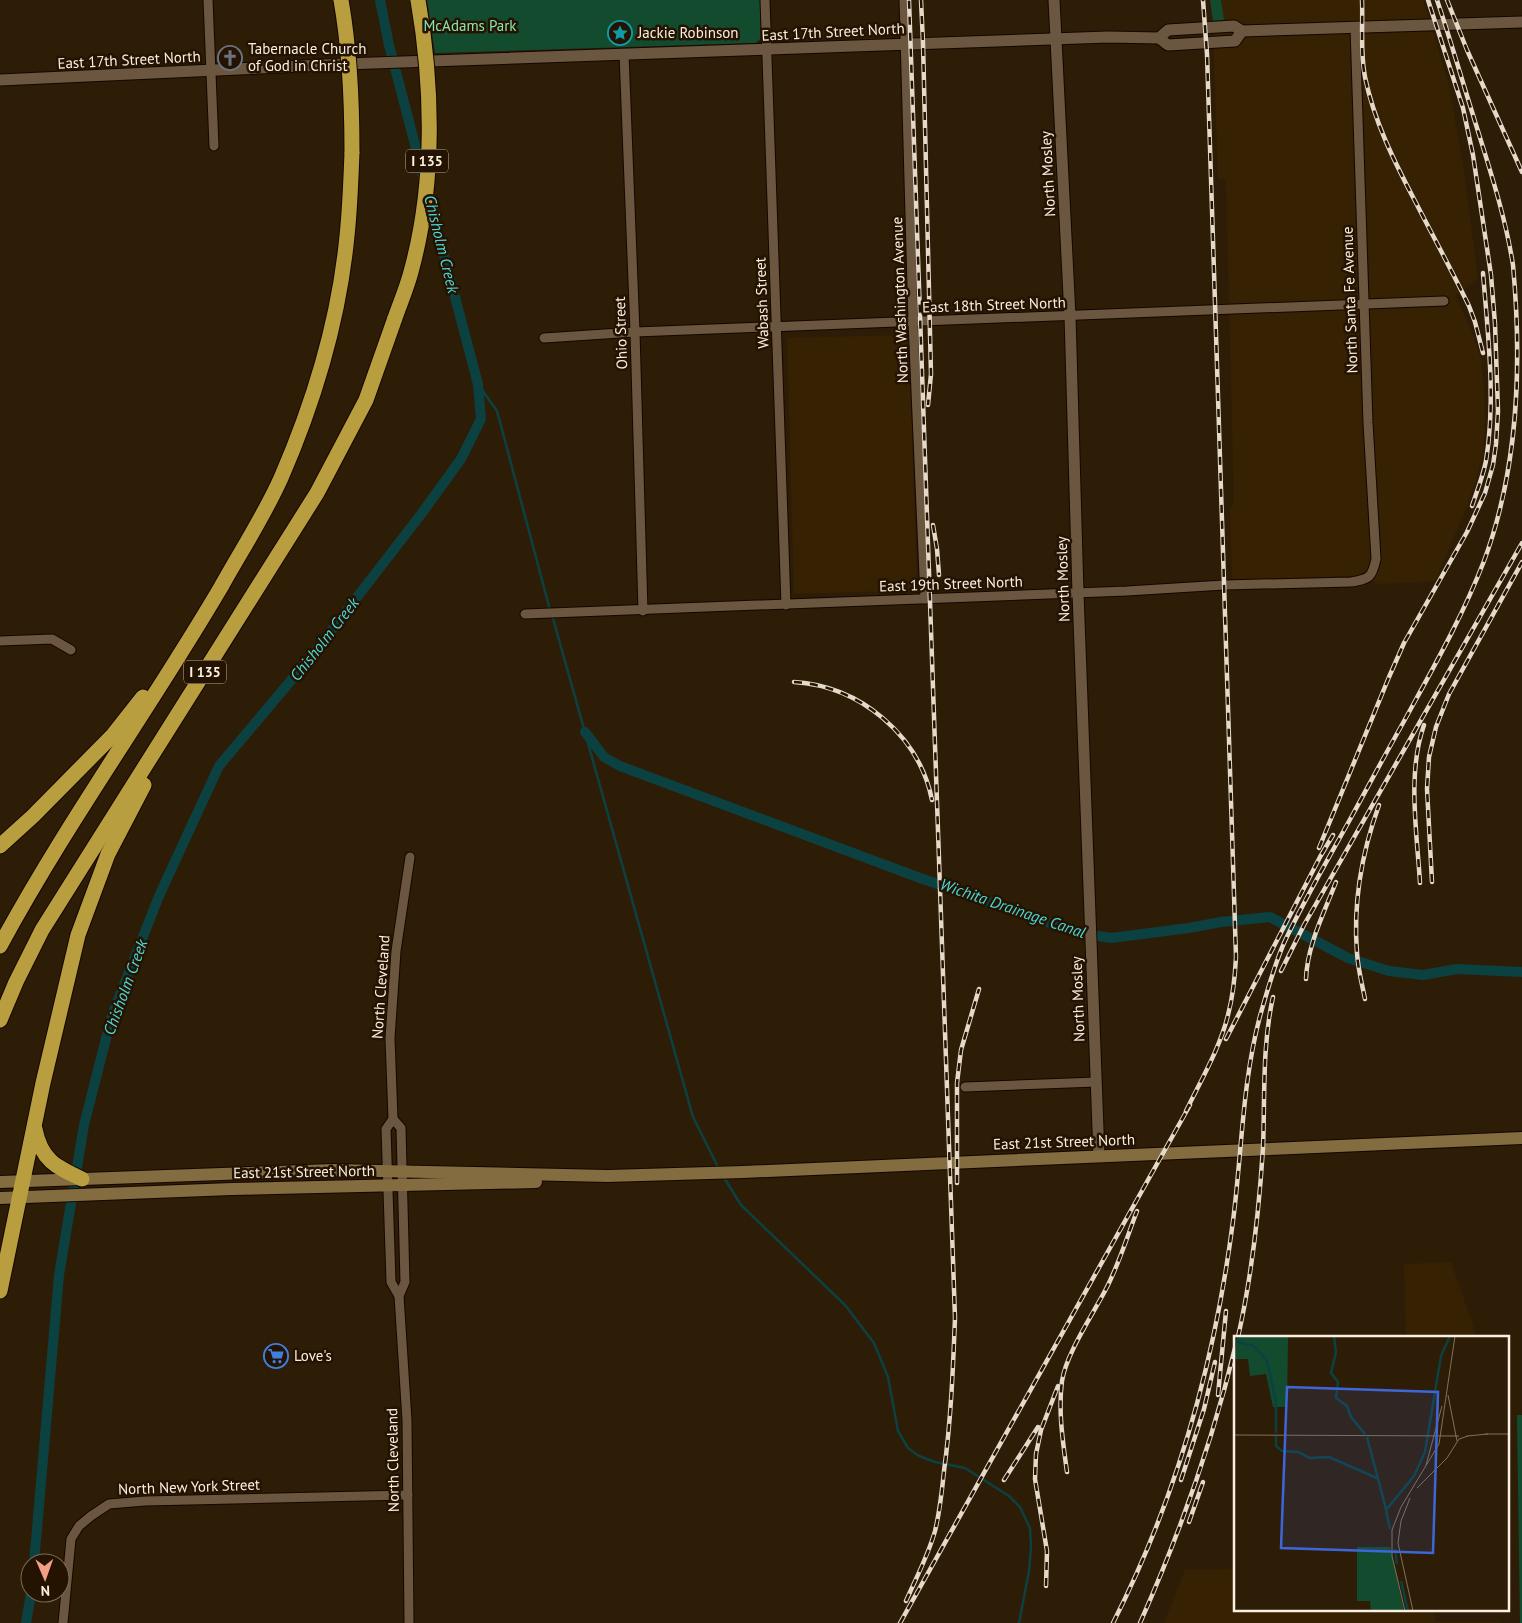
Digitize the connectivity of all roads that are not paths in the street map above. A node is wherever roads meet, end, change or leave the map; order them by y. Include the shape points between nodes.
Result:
1 (208, 0) edge
2 (342, 0) edge
3 (418, 0) edge
4 (765, 0) edge
5 (904, 0) edge
6 (1054, 0) edge
7 (1522, 22) edge
8 (1355, 26) junction
9 (1242, 31) junction
10 (1056, 38) junction
11 (1159, 38) junction
12 (906, 44) junction
13 (767, 50) junction
14 (624, 54) junction
15 (210, 71) junction
16 (0, 80) edge
17 (214, 146) dead end
18 (1444, 301) dead end
19 (1364, 305) junction
20 (1070, 316) junction
21 (914, 322) junction
22 (776, 327) junction
23 (635, 332) junction
24 (544, 338) dead end
25 (1374, 572) joint
26 (1078, 593) junction
27 (924, 599) junction
28 (786, 605) junction
29 (643, 611) junction
30 (525, 614) dead end
31 (194, 633) junction
32 (0, 641) edge
33 (71, 650) dead end
34 (196, 686) junction
35 (0, 846) edge
36 (410, 857) dead end
37 (0, 946) edge
38 (0, 1020) edge
39 (1096, 1082) junction
40 (965, 1087) dead end
41 (393, 1119) junction
42 (34, 1125) junction
43 (1522, 1138) edge
44 (1099, 1156) junction
45 (387, 1171) junction
46 (402, 1171) junction
47 (608, 1176) junction
48 (82, 1179) junction
49 (22, 1181) junction
50 (0, 1182) edge
51 (388, 1186) junction
52 (402, 1186) junction
53 (0, 1198) edge
54 (20, 1198) junction
55 (0, 1291) edge
56 (399, 1296) junction
57 (408, 1495) junction
58 (63, 1623) edge
59 (409, 1623) edge

1 - 15 street
2 - 31 highway, I 135, bridge via 352,93 348,234 323,357 309,405 280,480
3 - 34 highway, I 135, bridge via 429,88 426,180 412,268 396,318 366,400 340,452
4 - 13 street, Wabash Street
5 - 12 street, North Washington Avenue
6 - 10 street, North Mosley
7 - 8 street, East 17th Street North
8 - 9 street, East 17th Street North
8 - 19 street, North Santa Fe Avenue
9 - 11 street, East 17th Street North via 1234,26 1168,30
9 - 11 street, East 17th Street North via 1235,41 1226,42 1168,45
10 - 11 street, East 17th Street North
10 - 12 street, East 17th Street North
10 - 20 street, North Mosley
12 - 13 street, East 17th Street North
12 - 21 street, North Washington Avenue
13 - 14 street, East 17th Street North
13 - 22 street, Wabash Street
14 - 15 street, East 17th Street North
14 - 23 street, Ohio Street
15 - 16 street, East 17th Street North
15 - 17 street
18 - 19 street, East 18th Street North
19 - 20 street, East 18th Street North
19 - 25 street, North Santa Fe Avenue
20 - 21 street, East 18th Street North
20 - 26 street, North Mosley
21 - 22 street, East 18th Street North
21 - 27 street, North Washington Avenue
22 - 23 street, East 18th Street North
22 - 28 street, Wabash Street
23 - 24 street, East 18th Street North
23 - 29 street, Ohio Street
25 - 26 street, East 19th Street North via 1366,579 1351,582
26 - 27 street, East 19th Street North
26 - 39 street, North Mosley
27 - 28 street, East 19th Street North
28 - 29 street, East 19th Street North
29 - 30 street, East 19th Street North
31 - 35 highway via 113,735
31 - 37 highway, I 135 via 62,839
32 - 33 street via 52,639
34 - 38 highway, I 135 via 42,930
34 - 42 highway via 108,854 74,953
36 - 41 street, North Cleveland via 396,951 390,1038
39 - 40 street
39 - 44 street, North Mosley
41 - 45 street, North Cleveland via 386,1129
41 - 46 street, North Cleveland via 401,1128
42 - 48 highway via 37,1140 52,1163
42 - 49 highway
43 - 44 main road, East 21st Street North
44 - 47 main road, East 21st Street North
45 - 46 main road, East 21st Street North
45 - 48 main road, East 21st Street North
45 - 51 street, North Cleveland
46 - 47 main road, East 21st Street North
46 - 52 street, North Cleveland
47 - 52 main road, East 21st Street North via 531,1183
48 - 49 main road, East 21st Street North
49 - 50 main road, East 21st Street North
49 - 54 highway
51 - 52 main road, East 21st Street North
51 - 54 main road, East 21st Street North
51 - 56 street, North Cleveland via 391,1282
52 - 56 street, North Cleveland via 405,1282
53 - 54 main road, East 21st Street North
54 - 55 highway
56 - 57 street, North Cleveland
57 - 58 street, North New York Street via 109,1504 79,1526 71,1539
57 - 59 street, North Cleveland

